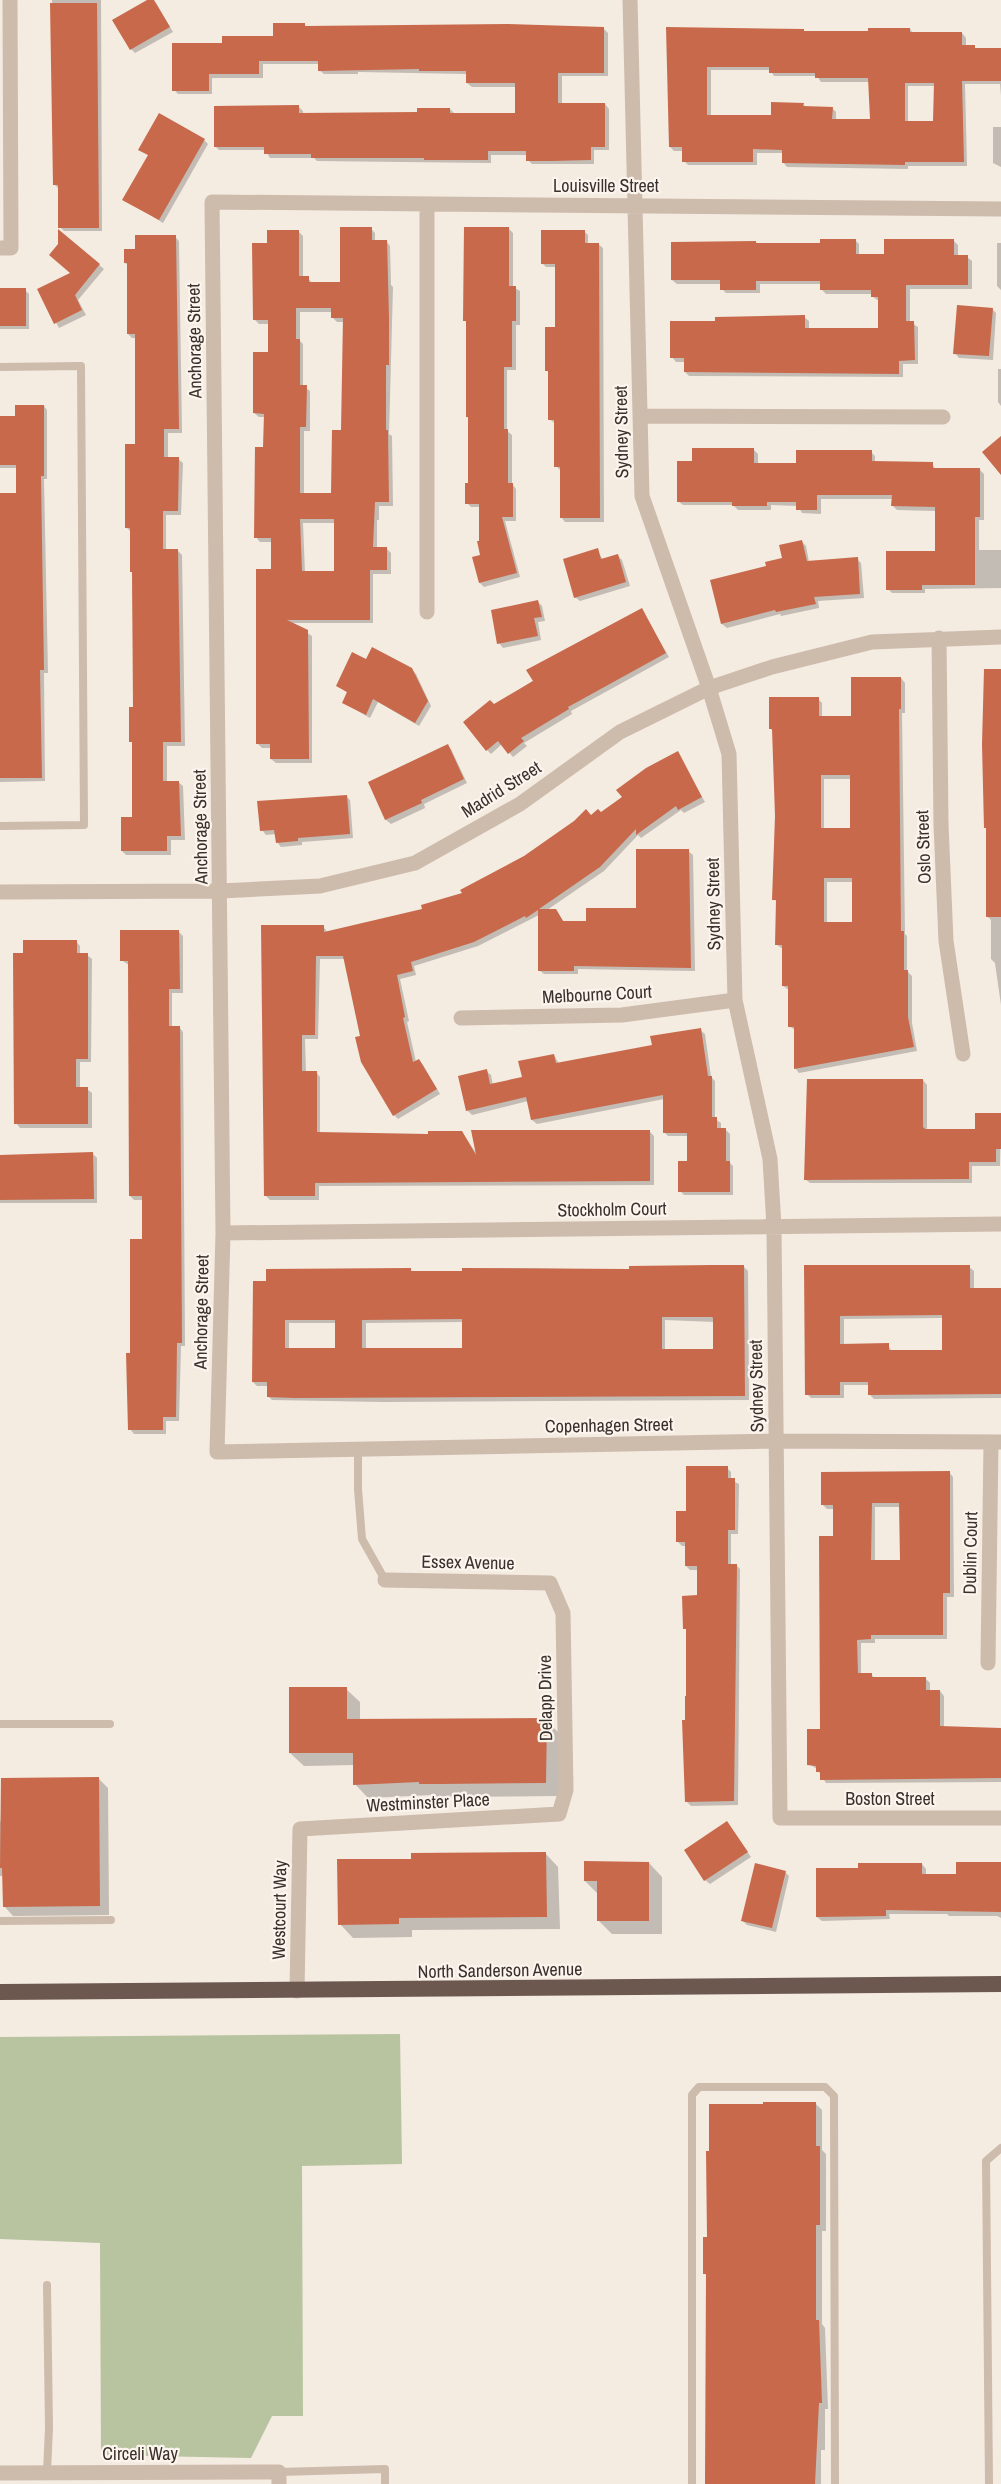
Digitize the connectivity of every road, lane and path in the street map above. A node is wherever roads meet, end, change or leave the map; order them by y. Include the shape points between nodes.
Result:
1 (10, 0) edge
2 (630, 0) edge
3 (5, 45) edge
4 (212, 202) joint
5 (427, 204) junction
6 (635, 204) junction
7 (1001, 209) edge
8 (5, 248) edge
9 (0, 367) edge
10 (641, 416) junction
11 (943, 417) dead end
12 (427, 612) dead end
13 (1001, 637) edge
14 (939, 638) junction
15 (709, 688) junction
16 (0, 826) edge
17 (221, 891) junction
18 (0, 892) edge
19 (735, 1000) junction
20 (461, 1018) dead end
21 (963, 1054) dead end
22 (1001, 1224) edge
23 (774, 1227) junction
24 (223, 1233) junction
25 (776, 1441) junction
26 (996, 1443) edge
27 (358, 1449) junction
28 (217, 1452) joint
29 (386, 1580) joint
30 (550, 1583) joint
31 (988, 1663) dead end
32 (0, 1724) edge
33 (110, 1724) dead end
34 (559, 1814) joint
35 (780, 1818) joint
36 (1001, 1818) edge
37 (300, 1829) joint
38 (111, 1920) dead end
39 (0, 1921) edge
40 (1001, 1984) edge
41 (297, 1991) junction
42 (0, 1992) edge
43 (1001, 2148) edge
44 (47, 2285) dead end
45 (0, 2473) edge
46 (47, 2478) edge
47 (157, 2478) edge
48 (279, 2478) edge
49 (385, 2484) edge
50 (692, 2484) edge
51 (835, 2484) edge
52 (989, 2484) edge

1 - 3 street
2 - 6 street, Sydney Street
3 - 8 street
4 - 5 street, Louisville Street
4 - 17 street, Anchorage Street
5 - 6 street, Louisville Street
5 - 12 street
6 - 7 street, Louisville Street
6 - 10 street, Sydney Street
9 - 16 lane via 81,366 84,825
10 - 11 street
10 - 15 street, Sydney Street via 642,496
13 - 14 street, Madrid Street
14 - 15 street, Madrid Street via 872,642 772,666
14 - 21 street, Oslo Street via 946,941
15 - 17 street, Madrid Street via 620,732 520,804 415,863 320,886
15 - 19 street, Sydney Street via 729,754
17 - 18 street, Madrid Street
17 - 24 street, Anchorage Street
19 - 20 street, Melbourne Court via 622,1015
19 - 23 street, Sydney Street via 770,1160
22 - 23 street, Stockholm Court
23 - 24 street, Stockholm Court
23 - 25 street, Sydney Street
24 - 28 street, Anchorage Street
25 - 26 street, Copenhagen Street
25 - 27 street, Copenhagen Street
25 - 35 street, Sydney Street
26 - 31 street, Dublin Court
27 - 28 street, Copenhagen Street
27 - 29 lane via 362,1539
29 - 30 street, Essex Avenue
30 - 34 street, Delapp Drive via 563,1613 566,1790
32 - 33 lane
34 - 37 street, Westminster Place
35 - 36 street, Boston Street
37 - 41 street, Westcourt Way
38 - 39 lane
40 - 41 highway, North Sanderson Avenue
41 - 42 highway, North Sanderson Avenue
43 - 52 lane via 986,2161
44 - 46 lane
45 - 46 street, Circeli Way
46 - 47 street, Circeli Way
47 - 48 street, Circeli Way
48 - 49 lane via 385,2469
50 - 51 lane via 692,2095 699,2087 825,2087 834,2096

